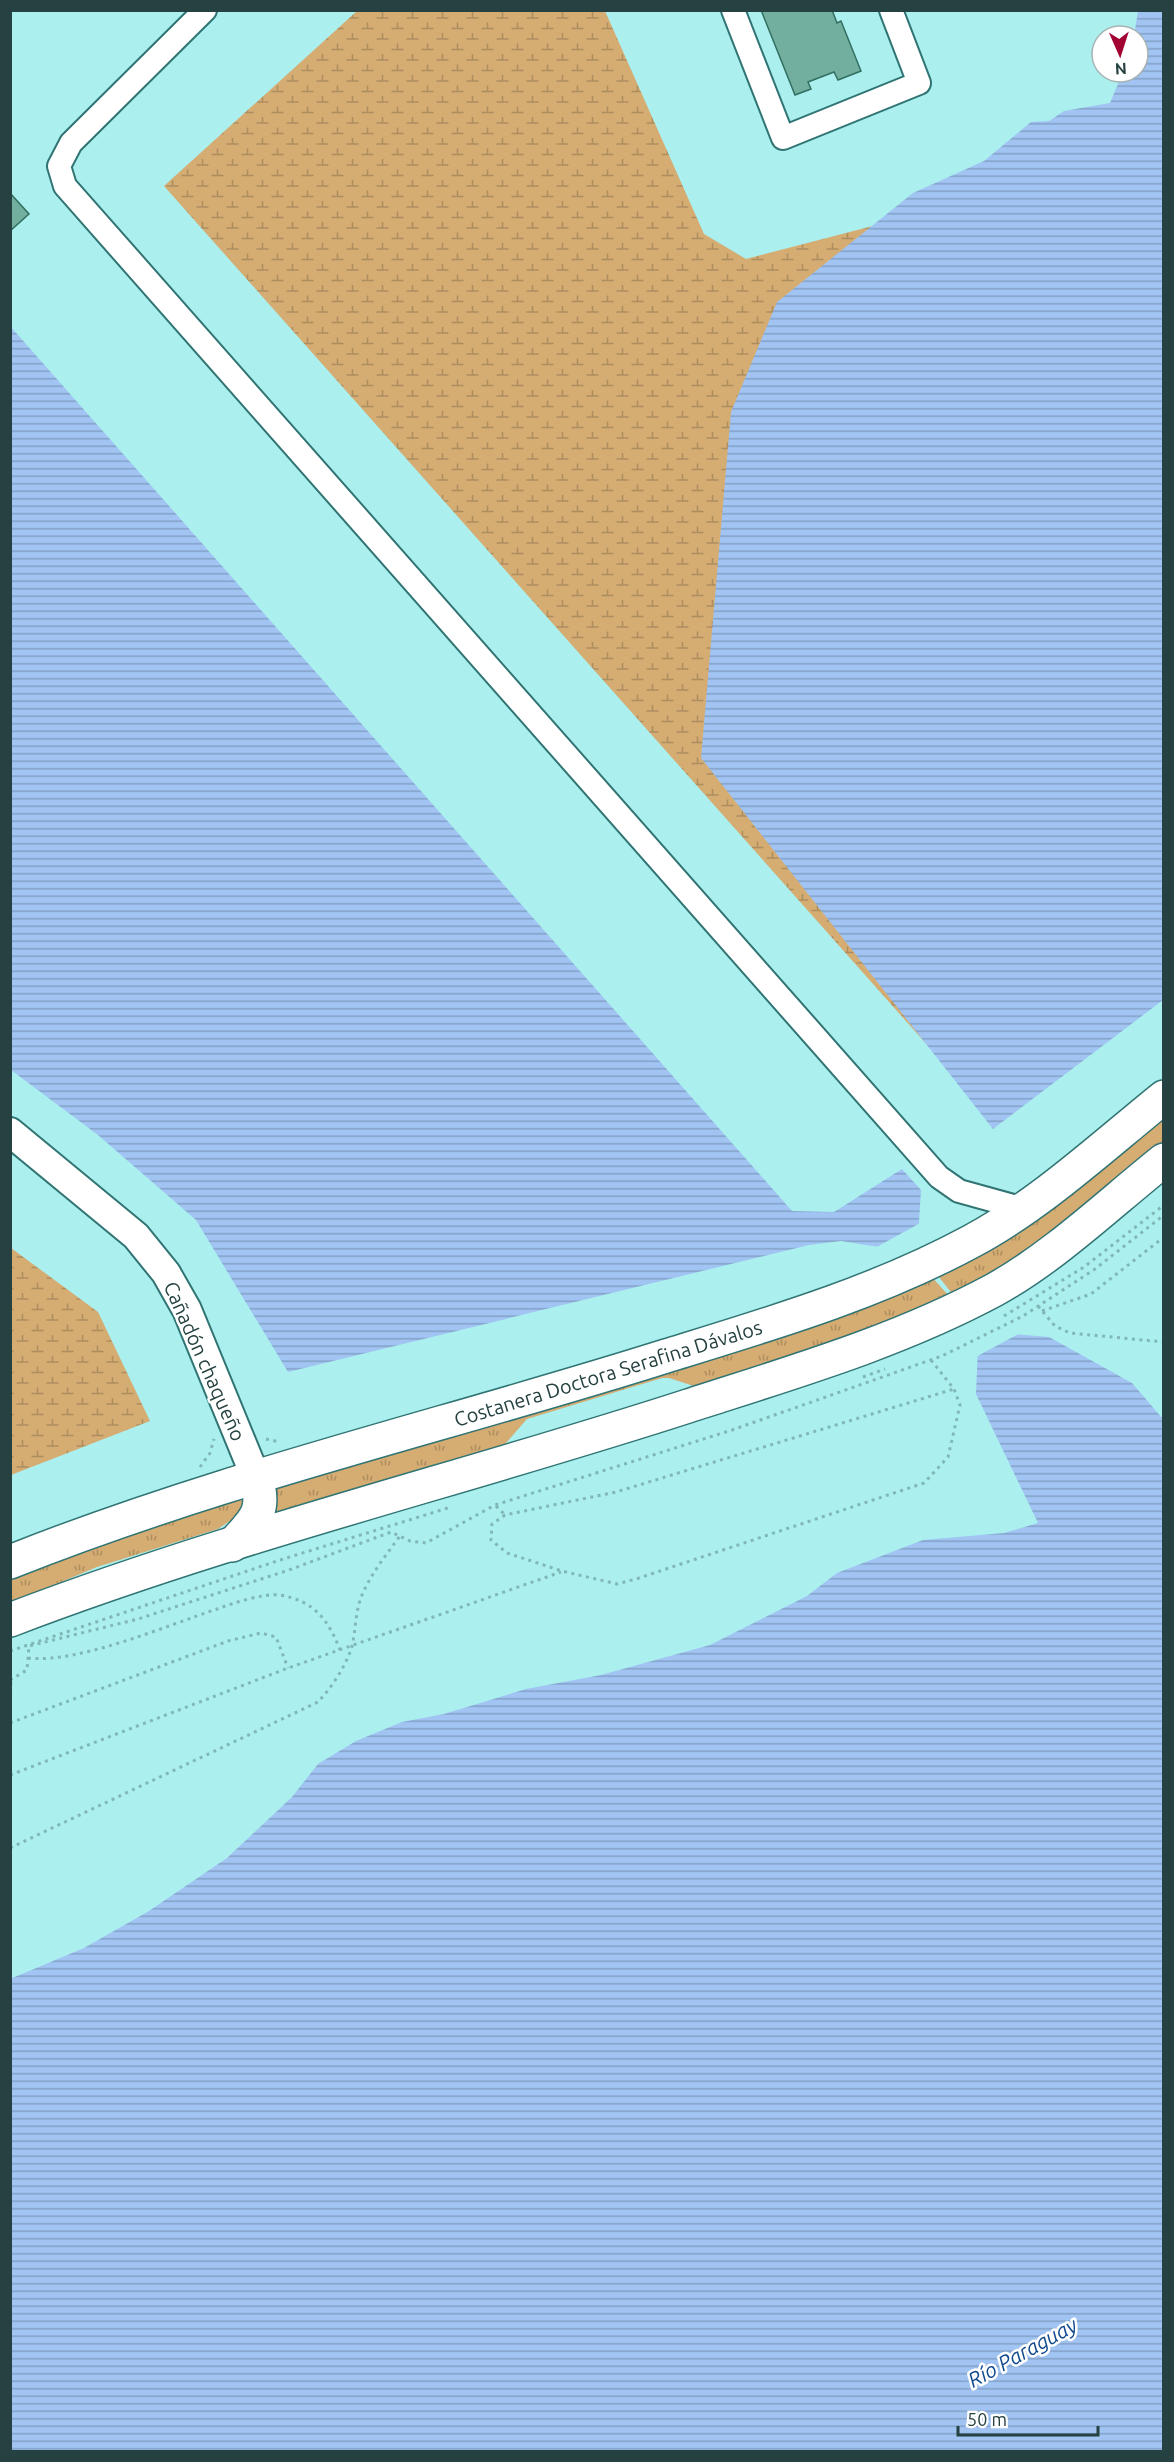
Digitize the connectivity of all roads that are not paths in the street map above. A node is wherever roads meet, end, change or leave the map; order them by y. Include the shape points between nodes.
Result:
1 (205, 10) edge
2 (733, 10) edge
3 (891, 10) edge
4 (1164, 1097) edge
5 (10, 1132) edge
6 (1164, 1160) edge
7 (1024, 1209) junction
8 (256, 1478) junction
9 (232, 1545) junction
10 (10, 1562) edge
11 (10, 1620) edge

1 - 7 street via 71,143 59,166 65,186 939,1177 959,1191
2 - 3 street via 783,138 919,82
4 - 7 highway, Costanera Doctora Serafina Dávalos
5 - 8 main road, Cañadón chaqueño via 136,1236 166,1273 187,1310
6 - 9 highway via 1032,1266 1005,1300 840,1358
7 - 8 highway, Costanera Doctora Serafina Dávalos via 972,1241 828,1305
8 - 9 highway via 261,1507
8 - 10 highway, Costanera Doctora Serafina Dávalos via 82,1533
9 - 11 highway via 108,1583

